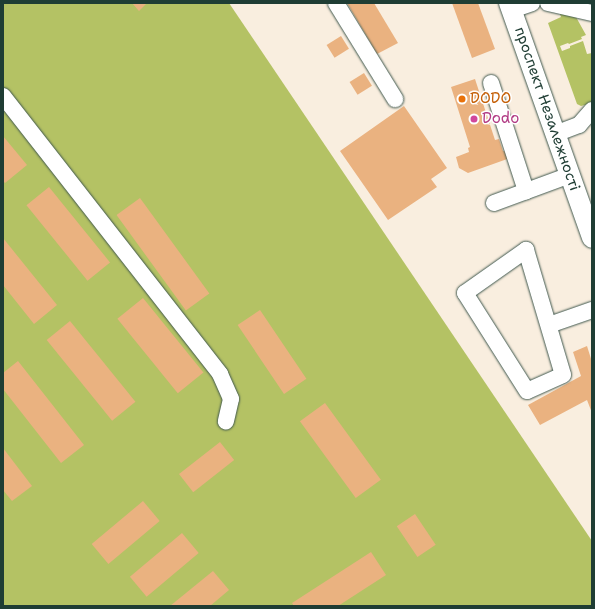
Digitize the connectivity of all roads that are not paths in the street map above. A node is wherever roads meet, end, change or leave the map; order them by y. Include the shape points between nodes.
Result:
1 (336, 3) edge
2 (532, 3) edge
3 (556, 4) edge
4 (510, 6) edge
5 (592, 14) edge
6 (491, 82) dead end
7 (3, 96) edge
8 (394, 98) dead end
9 (592, 110) edge
10 (585, 126) edge
11 (555, 134) junction
12 (570, 175) junction
13 (526, 191) junction
14 (494, 203) dead end
15 (592, 238) edge
16 (592, 310) edge
17 (549, 325) junction
18 (226, 421) dead end

1 - 8 street
2 - 4 street
3 - 5 street
4 - 11 main road, проспект Незалежності
6 - 13 street
7 - 18 street via 220,374 231,399
9 - 10 street
10 - 11 street
11 - 12 main road, проспект Незалежності
12 - 13 street
12 - 15 main road, проспект Незалежності
13 - 14 street
16 - 17 street
17 - 17 street via 526,250 466,293 528,391 563,375

